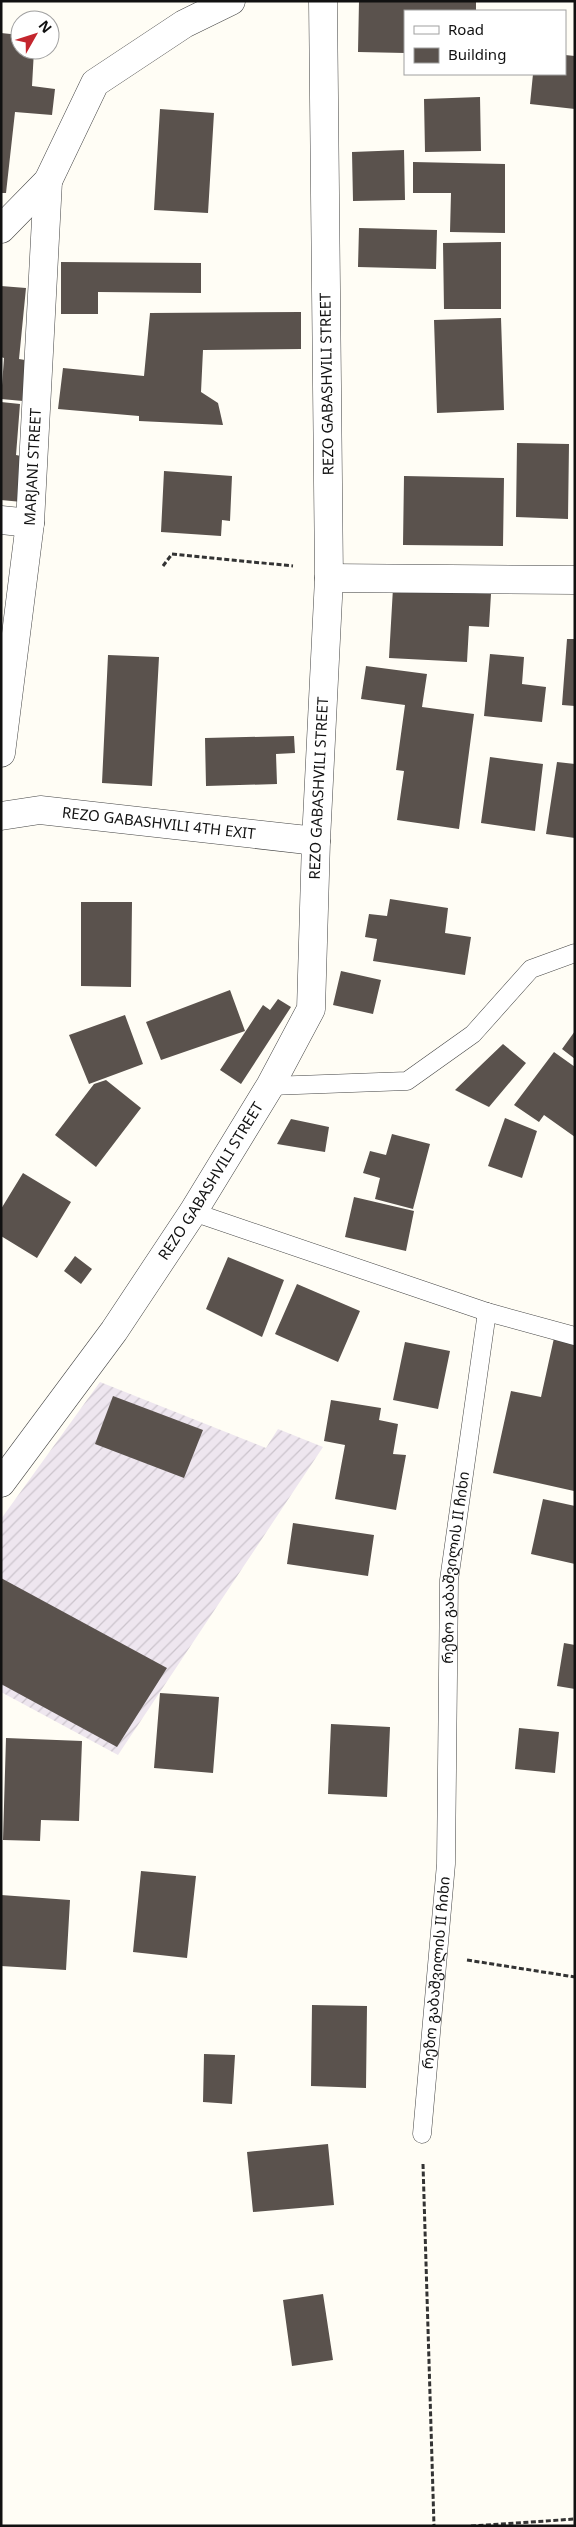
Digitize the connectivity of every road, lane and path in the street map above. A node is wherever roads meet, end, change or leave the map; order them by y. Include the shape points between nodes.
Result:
1 (230, 1) edge
2 (323, 1) edge
3 (48, 181) junction
4 (1, 229) edge
5 (1, 520) edge
6 (30, 523) junction
7 (162, 566) dead end
8 (330, 574) junction
9 (575, 580) edge
10 (1, 753) edge
11 (1, 816) edge
12 (316, 841) junction
13 (575, 953) edge
14 (270, 1086) junction
15 (193, 1212) junction
16 (487, 1312) junction
17 (575, 1336) edge
18 (5, 1470) edge
19 (436, 1956) junction
20 (575, 1977) edge
21 (422, 2134) joint
22 (575, 2519) edge
23 (434, 2526) edge
24 (471, 2526) edge

1 - 3 street via 184,24 95,83
2 - 8 street, REZO GABASHVILI STREET
3 - 4 street
3 - 6 street, MARJANI STREET
5 - 6 street
6 - 10 street, MARJANI STREET
7 - 8 path via 172,554
8 - 9 street
8 - 12 street, REZO GABASHVILI STREET
11 - 12 street, REZO GABASHVILI 4TH EXIT via 40,810
12 - 14 street, REZO GABASHVILI STREET via 311,1009
13 - 14 lane via 531,969 473,1034 407,1081
14 - 15 street, REZO GABASHVILI STREET
15 - 16 lane
15 - 18 street, REZO GABASHVILI STREET via 114,1331
16 - 17 lane
16 - 19 lane, რეზო გაბაშვილის II ჩიხი via 449,1580 446,1864
19 - 20 path
19 - 21 lane, რეზო გაბაშვილის II ჩიხი
21 - 23 path
22 - 24 path

